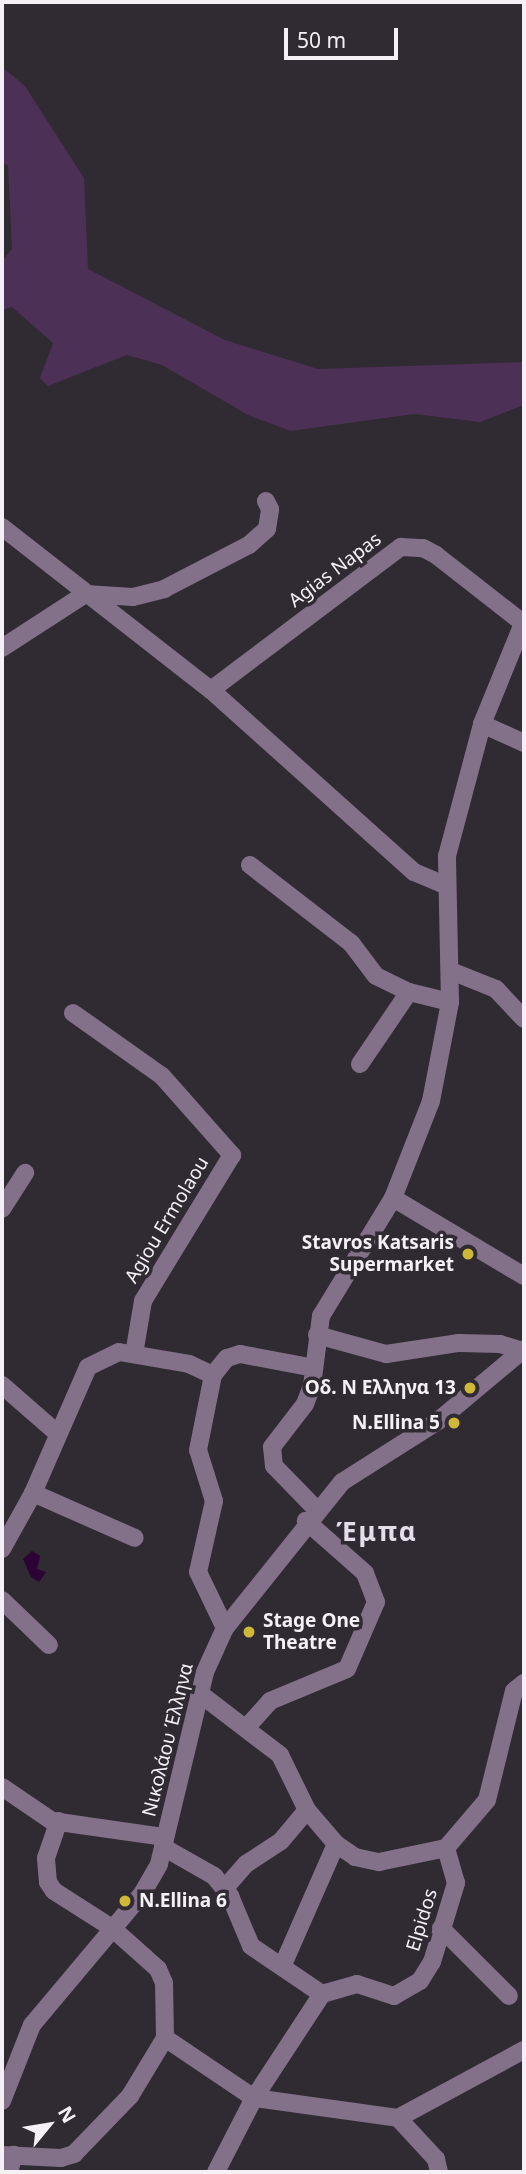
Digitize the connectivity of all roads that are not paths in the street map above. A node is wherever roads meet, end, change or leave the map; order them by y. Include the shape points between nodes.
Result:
1 (265, 501) dead end
2 (2, 527) edge
3 (85, 594) junction
4 (524, 622) edge
5 (2, 648) edge
6 (211, 690) junction
7 (482, 724) junction
8 (524, 743) edge
9 (250, 865) dead end
10 (447, 886) junction
11 (451, 971) junction
12 (409, 992) junction
13 (450, 1002) junction
14 (73, 1013) dead end
15 (524, 1018) edge
16 (360, 1064) dead end
17 (25, 1173) dead end
18 (393, 1198) junction
19 (2, 1209) edge
20 (524, 1276) edge
21 (317, 1335) junction
22 (524, 1350) edge
23 (134, 1354) junction
24 (314, 1368) junction
25 (213, 1375) junction
26 (2, 1385) edge
27 (57, 1433) junction
28 (33, 1493) junction
29 (311, 1515) junction
30 (135, 1538) dead end
31 (2, 1549) edge
32 (2, 1600) edge
33 (225, 1628) junction
34 (49, 1645) dead end
35 (524, 1683) edge
36 (200, 1693) junction
37 (246, 1728) junction
38 (2, 1787) edge
39 (307, 1810) junction
40 (58, 1821) junction
41 (164, 1842) junction
42 (336, 1844) junction
43 (446, 1848) junction
44 (225, 1888) junction
45 (112, 1928) junction
46 (441, 1928) junction
47 (282, 1967) junction
48 (322, 1994) junction
49 (509, 1996) dead end
50 (165, 2038) junction
51 (524, 2050) edge
52 (9, 2054) edge
53 (254, 2098) junction
54 (2, 2101) edge
55 (398, 2118) junction
56 (8, 2161) edge
57 (216, 2172) edge
58 (439, 2172) edge

1 - 3 street via 270,509 267,529 249,545 164,589 133,597
2 - 3 street
3 - 5 street
3 - 6 street
4 - 6 street, Agias Napas via 436,555 423,548 401,547
4 - 7 street
6 - 10 street via 414,872
7 - 8 street
7 - 10 street via 453,826
9 - 12 street via 351,943 376,976
10 - 11 street
11 - 13 street
11 - 15 street via 496,989
12 - 13 street
12 - 16 street
13 - 18 street via 431,1101
14 - 23 street, Agiou Ermolaou via 162,1076 232,1155 143,1301
17 - 19 street
18 - 20 street
18 - 21 street via 324,1308
21 - 22 street via 386,1354 459,1343
21 - 24 street
22 - 29 street, Νικολάου Έλληνα via 438,1421 348,1477
23 - 25 street via 189,1364
23 - 27 street via 109,1354 88,1367
24 - 25 street via 240,1354 227,1358
24 - 29 street via 305,1404 270,1455
25 - 33 street via 198,1450 214,1501 198,1572
26 - 27 street
27 - 28 street
28 - 30 street
28 - 31 street
29 - 33 street, Νικολάου Έλληνα
29 - 37 street via 365,1573 376,1602 347,1669 270,1701
32 - 34 street
33 - 36 street, Νικολάου Έλληνα
35 - 43 street via 514,1691 487,1800
36 - 37 street
36 - 41 street, Νικολάου Έλληνα
37 - 39 street via 280,1755
38 - 40 street
39 - 42 street
39 - 44 street via 291,1831 246,1864
40 - 41 street
40 - 45 street via 46,1858 48,1882 54,1891
41 - 44 street
41 - 45 street, Νικολάου Έλληνα via 151,1880
42 - 43 street via 355,1857 379,1862
42 - 47 street
43 - 46 street, Elpidos via 456,1877
44 - 47 street via 251,1946
45 - 50 street via 162,1975
45 - 52 street, Νικολάου Έλληνα
46 - 48 street, Elpidos via 427,1972 402,1994 357,1984
46 - 49 street
47 - 48 street
48 - 53 street
50 - 53 street
50 - 56 street via 130,2096 74,2154
51 - 55 street
52 - 54 street, Νικολάου Έλληνα
53 - 55 street
53 - 57 street
55 - 58 street via 436,2160

